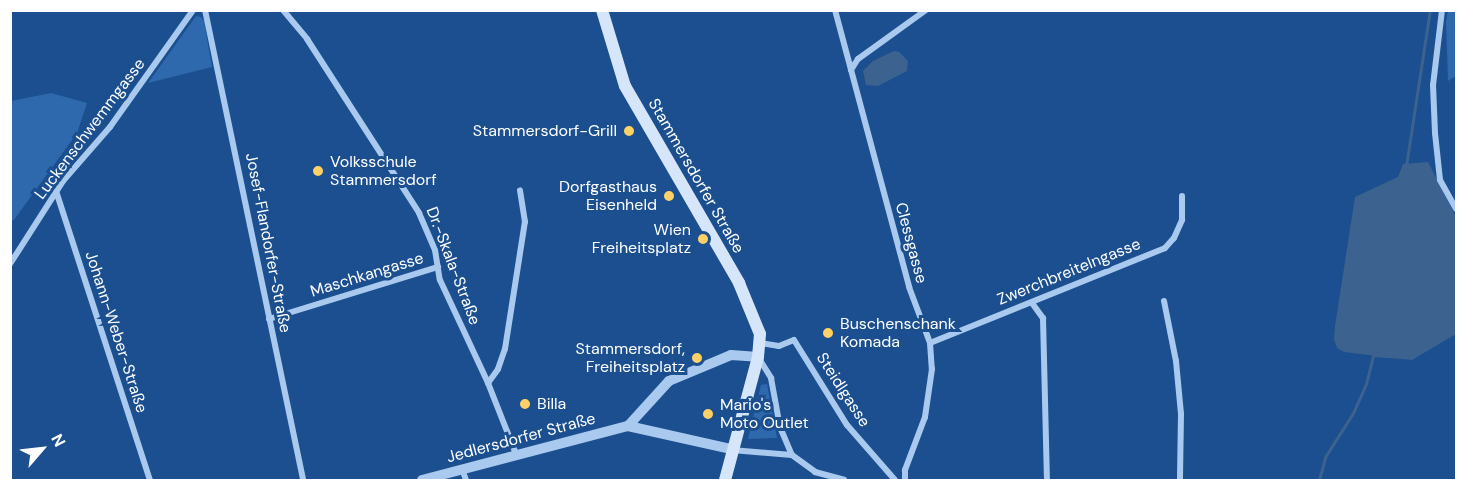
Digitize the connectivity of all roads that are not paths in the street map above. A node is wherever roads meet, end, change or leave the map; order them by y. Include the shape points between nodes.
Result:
1 (193, 10) edge
2 (206, 10) edge
3 (283, 10) edge
4 (602, 10) edge
5 (836, 10) edge
6 (926, 10) edge
7 (1442, 10) edge
8 (851, 70) junction
9 (520, 189) dead end
10 (56, 191) junction
11 (1182, 196) dead end
12 (1456, 209) edge
13 (10, 264) edge
14 (438, 267) junction
15 (1164, 301) dead end
16 (1032, 303) junction
17 (269, 319) junction
18 (760, 343) junction
19 (930, 343) junction
20 (758, 357) junction
21 (488, 383) junction
22 (628, 426) junction
23 (731, 450) junction
24 (516, 454) junction
25 (792, 455) junction
26 (462, 469) junction
27 (150, 480) edge
28 (303, 480) edge
29 (422, 480) edge
30 (466, 480) edge
31 (725, 480) edge
32 (844, 480) edge
33 (895, 480) edge
34 (905, 480) edge
35 (1047, 480) edge
36 (1180, 480) edge

1 - 10 street, Luckenschwemmgasse via 110,127
2 - 17 street, Josef-Flandorfer-Straße
3 - 14 street, Dr.-Skala-Straße via 307,39 419,213 435,249
4 - 18 main road, Stammersdorfer Straße via 625,86 739,283
5 - 8 street, Clessgasse
6 - 8 street via 858,59
7 - 12 street via 1433,85 1435,133 1440,180
8 - 19 street, Clessgasse via 909,287
9 - 21 street via 525,222 505,349
10 - 13 street, Luckenschwemmgasse
10 - 27 street, Johann-Weber-Straße
11 - 16 street, Zwerchbreitelngasse via 1182,220 1165,248
14 - 17 street, Maschkangasse
14 - 21 street, Dr.-Skala-Straße via 450,303
15 - 36 street via 1181,414
16 - 19 street, Zwerchbreitelngasse
16 - 35 street via 1043,318
17 - 28 street, Josef-Flandorfer-Straße
18 - 20 main road, Stammersdorfer Straße
18 - 33 street, Steidlgasse via 779,346 794,340 847,425
19 - 34 street, Clessgasse via 932,369 925,417 905,470
20 - 22 street via 731,355 669,381
20 - 23 main road, Stammersdorfer Straße
20 - 25 street via 771,378 780,427
21 - 24 street, Dr.-Skala-Straße
22 - 23 street
22 - 24 street, Jedlersdorfer Straße
23 - 25 street
23 - 31 main road
24 - 26 street, Jedlersdorfer Straße
25 - 32 street via 815,472
26 - 29 street, Jedlersdorfer Straße
26 - 30 street

